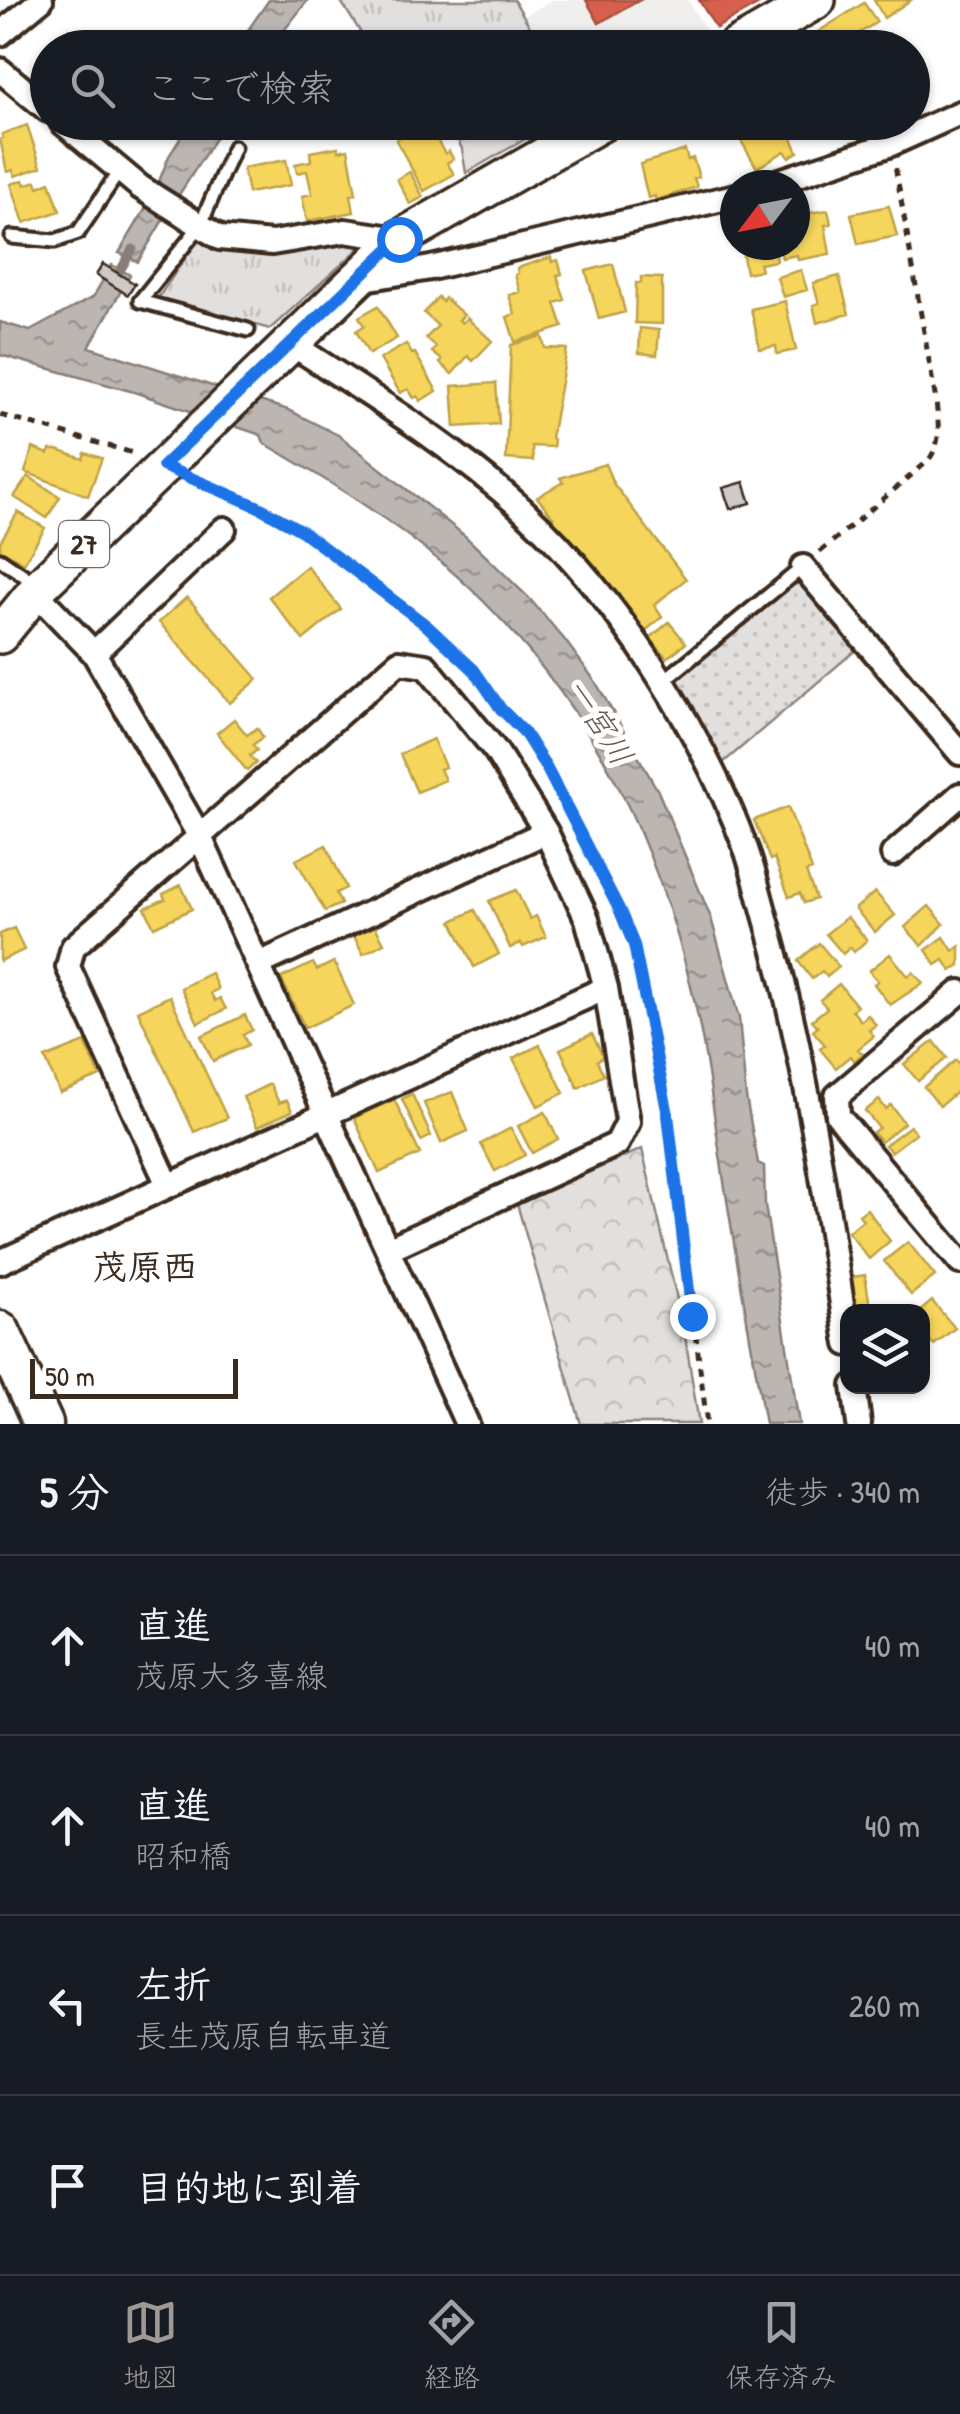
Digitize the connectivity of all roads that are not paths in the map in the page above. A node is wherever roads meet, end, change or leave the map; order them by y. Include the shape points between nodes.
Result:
1 (41, 0) edge
2 (817, 0) edge
3 (765, 30) edge
4 (0, 34) edge
5 (0, 70) edge
6 (30, 95) edge
7 (960, 113) edge
8 (930, 126) edge
9 (84, 140) edge
10 (572, 140) edge
11 (900, 140) edge
12 (234, 146) dead end
13 (120, 170) junction
14 (810, 171) edge
15 (720, 200) edge
16 (200, 226) junction
17 (12, 237) dead end
18 (399, 239) junction
19 (356, 281) junction
20 (248, 330) dead end
21 (285, 349) junction
22 (224, 529) dead end
23 (0, 559) edge
24 (802, 567) joint
25 (38, 589) junction
26 (0, 635) edge
27 (94, 653) junction
28 (661, 683) junction
29 (960, 753) edge
30 (960, 795) edge
31 (546, 832) junction
32 (200, 837) junction
33 (893, 854) dead end
34 (259, 964) junction
35 (606, 988) junction
36 (957, 999) edge
37 (326, 1112) junction
38 (168, 1185) junction
39 (388, 1249) junction
40 (0, 1262) edge
41 (960, 1262) edge
42 (842, 1304) edge
43 (0, 1331) edge
44 (855, 1394) edge
45 (43, 1424) edge
46 (467, 1424) edge
47 (859, 1424) edge

1 - 4 street
2 - 3 main road
5 - 6 street
7 - 8 street
9 - 13 street
10 - 18 main road, 27
11 - 14 street
12 - 16 lane
13 - 16 street
13 - 17 lane via 78,233 55,242
15 - 19 street
16 - 18 street via 220,238 252,243 344,231
16 - 20 lane via 140,301
18 - 19 main road, 27
19 - 21 main road, 27
21 - 25 main road, 27
21 - 28 street via 436,438 527,514 630,633
22 - 27 street
23 - 25 lane
24 - 28 lane
24 - 29 street
25 - 26 main road, 27
25 - 27 street
27 - 32 street
28 - 42 street via 703,752 747,852 785,985
30 - 33 street
31 - 32 street via 496,751 426,666 398,662
31 - 34 street
31 - 35 street via 587,919
32 - 34 street
32 - 38 street via 73,947 68,966
34 - 37 street
35 - 37 street
35 - 39 street via 628,1122 617,1144
36 - 41 street via 837,1096 838,1116
37 - 38 street
37 - 39 street
38 - 40 street
39 - 46 street
43 - 45 highway
44 - 47 street

